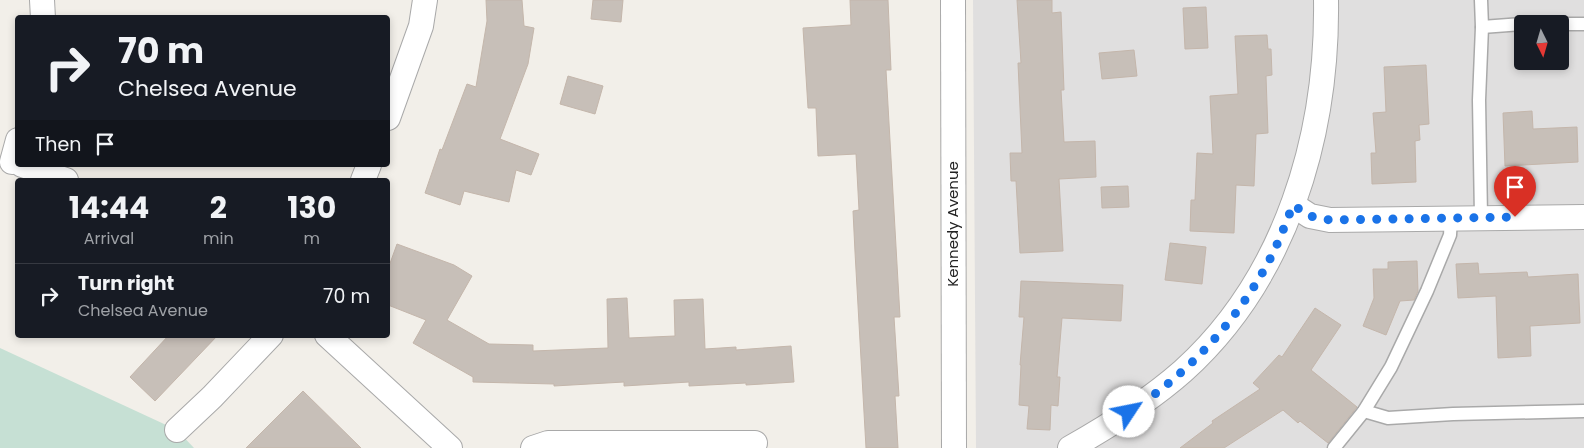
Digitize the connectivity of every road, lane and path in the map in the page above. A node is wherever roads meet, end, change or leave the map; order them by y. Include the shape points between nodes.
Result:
1 (42, 0) edge
2 (425, 0) edge
3 (953, 0) edge
4 (1326, 0) edge
5 (1481, 0) edge
6 (43, 15) edge
7 (1569, 24) edge
8 (1584, 24) edge
9 (1514, 25) edge
10 (1482, 27) junction
11 (390, 112) edge
12 (35, 167) edge
13 (61, 178) edge
14 (1293, 205) junction
15 (1481, 217) junction
16 (1584, 217) edge
17 (1451, 218) junction
18 (268, 338) edge
19 (330, 338) edge
20 (1364, 411) junction
21 (1584, 411) edge
22 (177, 430) dead end
23 (755, 443) dead end
24 (450, 448) edge
25 (533, 448) edge
26 (954, 448) edge
27 (1070, 448) edge
28 (1334, 448) edge

1 - 6 street
2 - 11 street via 421,26
3 - 26 street, Kennedy Avenue
4 - 14 street via 1323,79 1314,135
5 - 10 lane
7 - 8 lane
9 - 10 lane
10 - 15 lane via 1479,100
12 - 13 street
14 - 17 street via 1310,216 1330,220
14 - 27 street via 1273,252 1245,300 1217,337 1145,402
15 - 16 street
15 - 17 street
17 - 20 lane via 1450,235 1427,291 1391,367
18 - 22 street
19 - 24 street
20 - 21 lane via 1388,418
20 - 28 lane
23 - 25 street via 548,443

